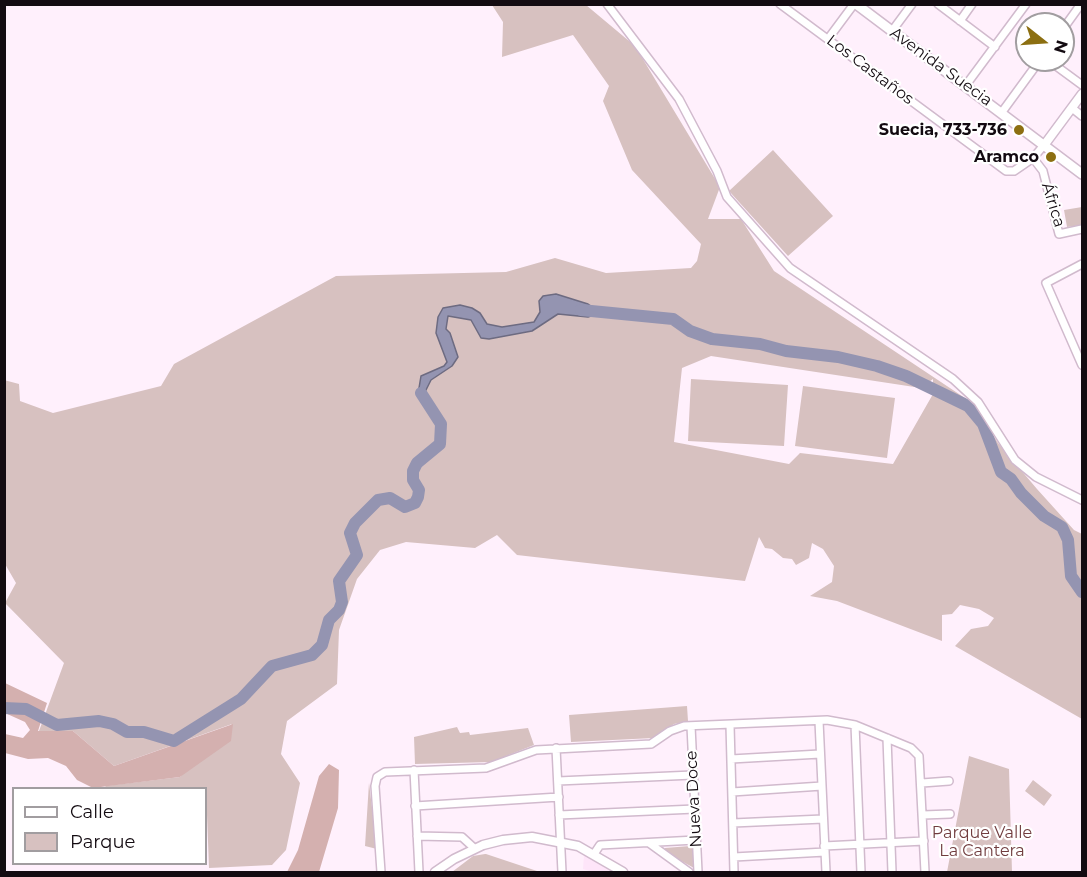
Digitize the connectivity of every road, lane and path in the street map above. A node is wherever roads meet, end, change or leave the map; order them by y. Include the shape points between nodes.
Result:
1 (607, 4) edge
2 (780, 4) edge
3 (855, 4) edge
4 (912, 4) edge
5 (939, 4) edge
6 (972, 4) edge
7 (1026, 4) edge
8 (960, 21) junction
9 (892, 31) junction
10 (828, 39) junction
11 (995, 47) junction
12 (1031, 72) edge
13 (1065, 72) edge
14 (966, 85) junction
15 (1083, 85) edge
16 (1083, 94) edge
17 (1072, 108) junction
18 (1002, 112) junction
19 (1083, 116) edge
20 (1045, 144) junction
21 (1034, 158) junction
22 (1083, 174) edge
23 (1083, 229) edge
24 (1083, 264) edge
25 (1083, 364) edge
26 (1083, 500) edge
27 (819, 721) junction
28 (730, 725) junction
29 (855, 725) junction
30 (691, 726) junction
31 (887, 738) junction
32 (556, 748) junction
33 (820, 754) junction
34 (731, 759) junction
35 (414, 770) junction
36 (693, 775) junction
37 (558, 781) junction
38 (949, 781) dead end
39 (922, 783) junction
40 (822, 786) junction
41 (732, 792) junction
42 (559, 797) junction
43 (415, 806) junction
44 (695, 809) junction
45 (950, 814) dead end
46 (559, 815) junction
47 (923, 815) junction
48 (823, 819) junction
49 (733, 823) junction
50 (417, 836) junction
51 (696, 840) junction
52 (560, 841) junction
53 (924, 841) junction
54 (649, 843) junction
55 (891, 843) junction
56 (860, 844) junction
57 (474, 848) junction
58 (824, 849) junction
59 (594, 854) junction
60 (734, 857) junction
61 (381, 873) edge
62 (418, 873) edge
63 (435, 873) edge
64 (562, 873) edge
65 (623, 873) edge
66 (689, 873) edge
67 (698, 873) edge
68 (734, 873) edge
69 (825, 873) edge
70 (861, 873) edge
71 (892, 873) edge
72 (926, 873) edge

1 - 26 street via 679,99 717,171 726,197 790,268 953,379 978,402 1014,460 1036,477
2 - 10 street, Los Castaños
3 - 9 main road, Avenida Suecia
3 - 10 street
4 - 9 street
5 - 8 street
6 - 8 street
7 - 11 street
8 - 11 street
9 - 14 main road, Avenida Suecia
10 - 21 street, Los Castaños via 1006,171 1014,171
11 - 14 street
12 - 18 street
13 - 15 street
14 - 18 main road, Avenida Suecia
16 - 17 street
17 - 19 street
17 - 20 street
18 - 20 main road, Avenida Suecia
20 - 21 street, Los Castaños
20 - 22 main road, Avenida Suecia
21 - 23 street, África via 1043,171 1059,234
24 - 25 street via 1046,283
27 - 28 street
27 - 29 street
27 - 33 street
28 - 30 street
28 - 34 street
29 - 31 street
29 - 56 street
30 - 32 street via 674,729 651,744
30 - 36 street, Nueva Doce
31 - 39 street via 914,750 921,764
31 - 55 street
32 - 35 street via 528,751 486,768
32 - 37 street
33 - 34 street
33 - 40 street
34 - 41 street
35 - 43 street
35 - 61 street via 385,772 376,780
36 - 37 street
36 - 44 street, Nueva Doce
37 - 42 street
38 - 39 street
39 - 47 street
40 - 41 street
40 - 48 street
41 - 49 street
42 - 43 street
42 - 46 street
43 - 50 street
44 - 46 street
44 - 51 street, Nueva Doce
45 - 47 street
46 - 52 street
47 - 53 street
48 - 49 street
48 - 58 street
49 - 60 street
50 - 57 street via 459,837
50 - 62 street
51 - 54 street
51 - 67 street, Nueva Doce
52 - 57 street via 513,838
52 - 59 street
52 - 64 street
53 - 55 street
53 - 72 street
54 - 59 street via 600,845
54 - 66 street
55 - 56 street
55 - 71 street
56 - 58 street
56 - 70 street
57 - 63 street
58 - 60 street
58 - 69 street
59 - 65 street
60 - 68 street

